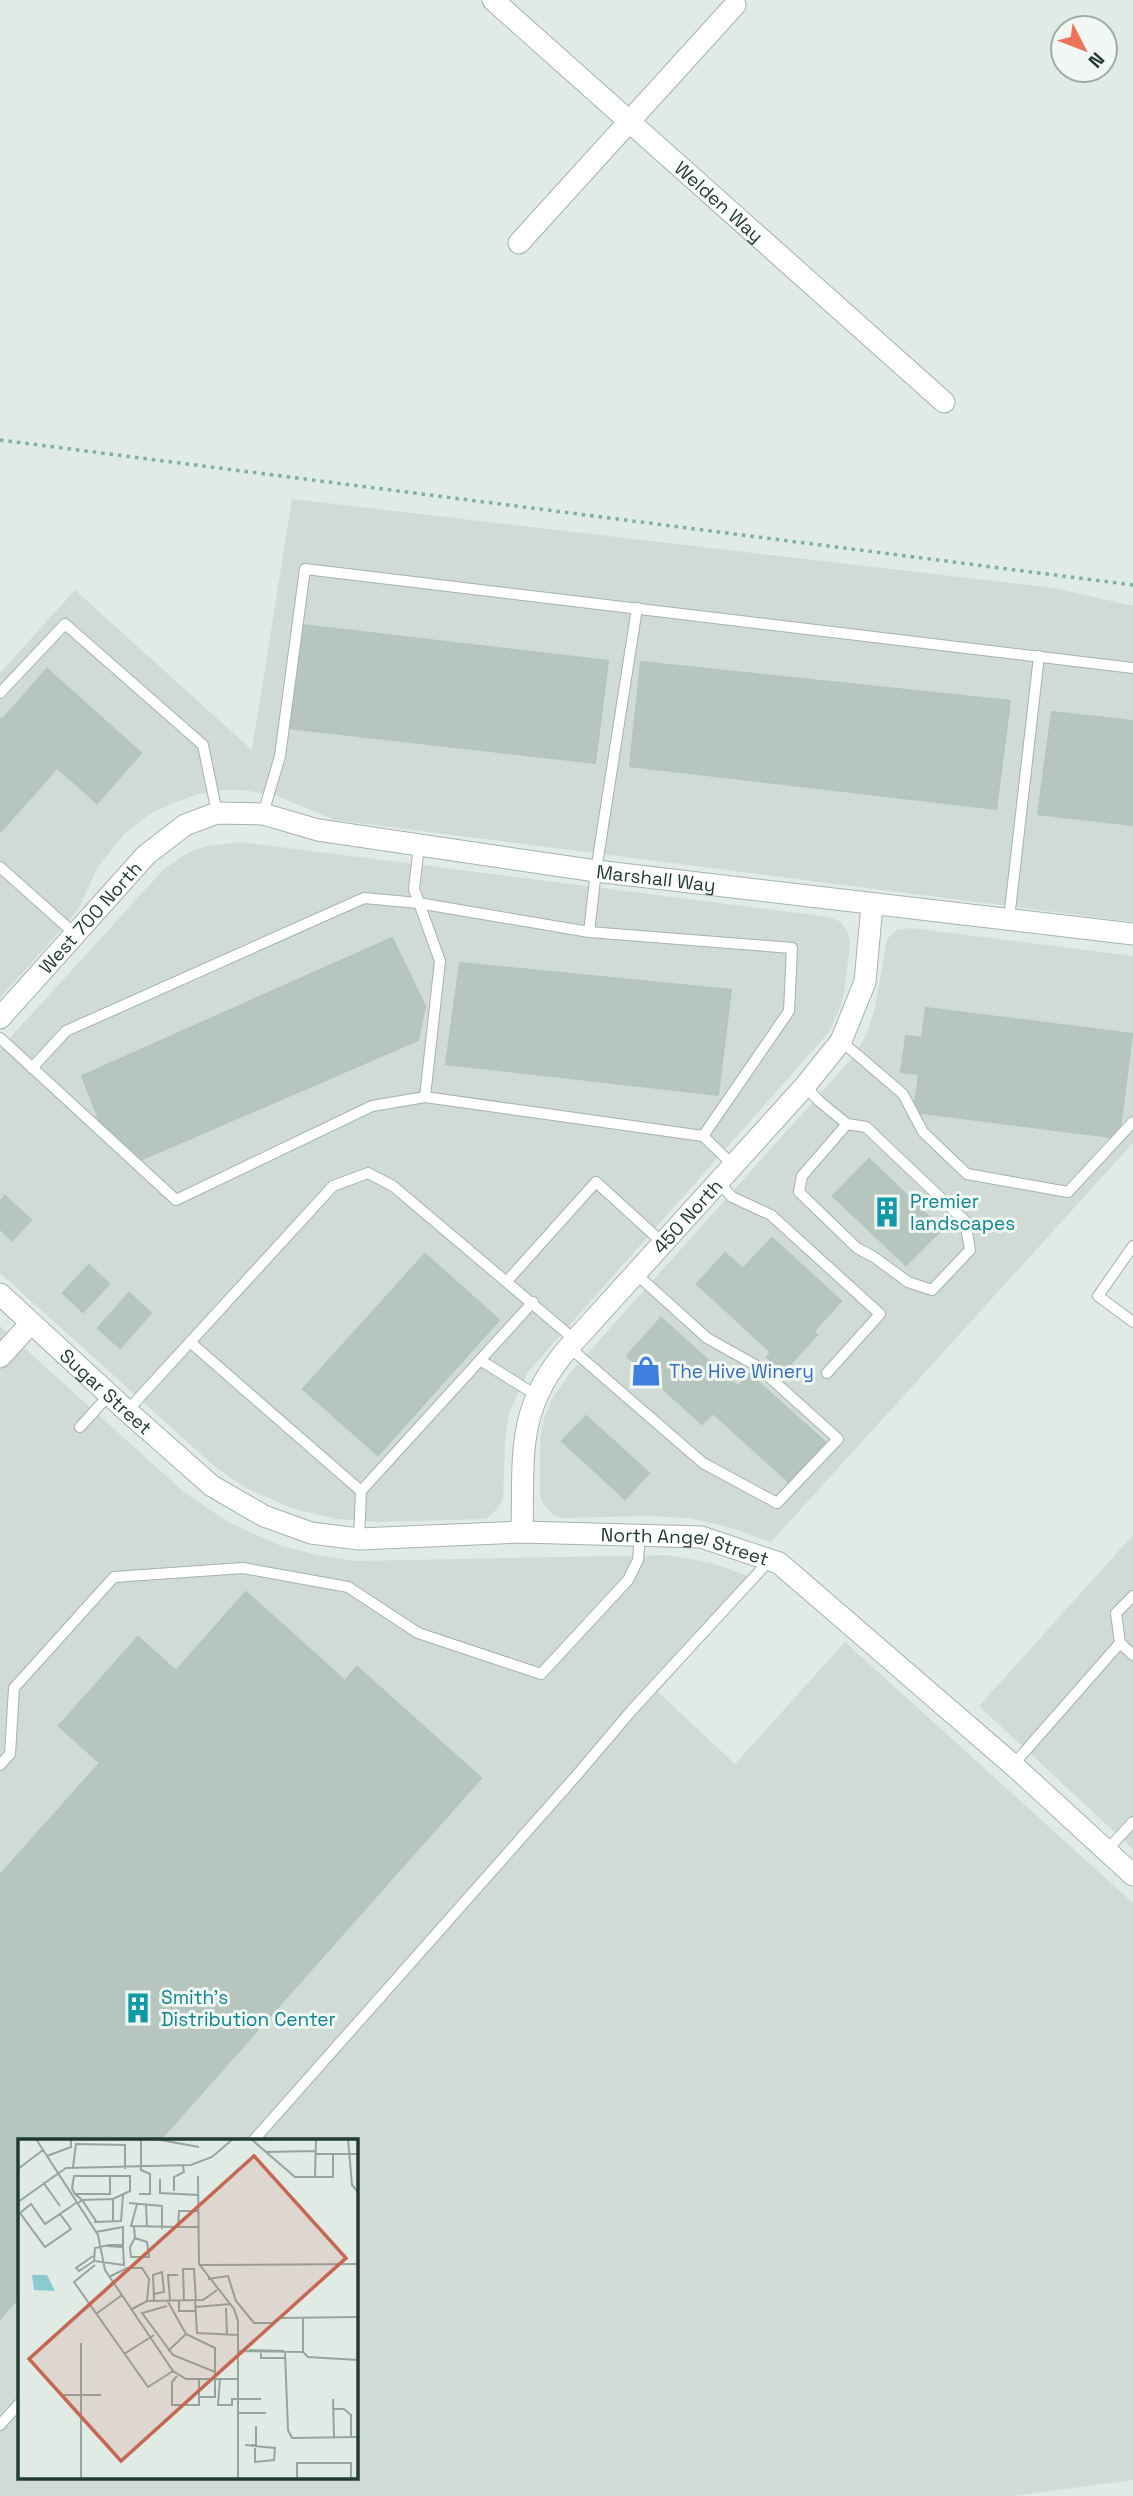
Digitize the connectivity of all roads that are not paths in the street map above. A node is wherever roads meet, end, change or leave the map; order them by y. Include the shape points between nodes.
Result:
1 (493, 0) edge
2 (735, 5) dead end
3 (629, 122) junction
4 (519, 243) dead end
5 (944, 402) dead end
6 (638, 608) junction
7 (1039, 656) junction
8 (1133, 668) edge
9 (0, 693) edge
10 (217, 813) junction
11 (263, 814) junction
12 (185, 825) joint
13 (419, 845) junction
14 (0, 867) edge
15 (596, 871) junction
16 (418, 903) junction
17 (872, 905) junction
18 (1009, 919) junction
19 (589, 932) junction
20 (75, 934) junction
21 (1133, 934) edge
22 (0, 1018) edge
23 (0, 1038) edge
24 (841, 1041) junction
25 (32, 1068) junction
26 (805, 1086) junction
27 (425, 1097) junction
28 (1133, 1122) edge
29 (847, 1124) junction
30 (703, 1136) junction
31 (733, 1165) junction
32 (718, 1182) junction
33 (663, 1242) junction
34 (1133, 1246) edge
35 (635, 1273) junction
36 (508, 1280) junction
37 (0, 1294) edge
38 (533, 1302) junction
39 (1133, 1322) edge
40 (31, 1323) junction
41 (190, 1342) junction
42 (572, 1343) junction
43 (0, 1357) edge
44 (480, 1360) junction
45 (827, 1373) dead end
46 (109, 1395) junction
47 (536, 1395) junction
48 (127, 1412) junction
49 (80, 1427) dead end
50 (212, 1486) joint
51 (361, 1491) junction
52 (522, 1532) junction
53 (640, 1535) junction
54 (359, 1539) junction
55 (770, 1560) junction
56 (1133, 1597) edge
57 (1120, 1643) junction
58 (1133, 1655) edge
59 (0, 1765) edge
60 (1013, 1765) junction
61 (1133, 1822) edge
62 (1107, 1850) junction
63 (1133, 1875) edge
64 (255, 2139) edge
65 (18, 2405) edge
66 (0, 2425) edge

1 - 3 street, Welden Way
2 - 3 street
3 - 4 street
3 - 5 street, Welden Way
6 - 7 lane
6 - 11 lane via 305,569 280,756
6 - 15 lane
7 - 8 lane
7 - 18 lane
9 - 10 lane via 65,624 203,745
10 - 11 street, Marshall Way
10 - 12 street, Marshall Way
11 - 13 street, Marshall Way via 318,830
12 - 20 street, West 700 North via 146,855
13 - 15 street, Marshall Way
13 - 16 lane via 414,889
14 - 20 lane
15 - 17 street, Marshall Way
15 - 19 lane
16 - 19 lane
16 - 25 lane via 363,898 66,1031
16 - 27 lane via 440,961
17 - 18 street, Marshall Way
17 - 24 street, 450 North via 865,982
18 - 21 street, Marshall Way
19 - 30 lane via 792,948 789,1011
20 - 22 street, West 700 North
23 - 25 lane
24 - 26 street, 450 North
24 - 28 lane via 903,1094 923,1132 967,1174 1069,1192
25 - 27 lane via 176,1200 372,1106
26 - 29 lane
26 - 31 street, 450 North
27 - 30 lane
29 - 29 lane via 802,1176 799,1192 857,1248 908,1282 932,1290 970,1251 965,1221 866,1126
30 - 31 lane
31 - 32 street, 450 North
32 - 33 street, 450 North
32 - 45 lane via 732,1196 771,1215 880,1314
33 - 35 street, 450 North
33 - 36 lane via 596,1182
34 - 39 lane via 1098,1296
35 - 42 street, 450 North
35 - 42 lane via 706,1338 757,1366 838,1439 777,1503 703,1463
36 - 38 lane
36 - 41 lane via 393,1186 368,1173 332,1186
37 - 40 street, Sugar Street
38 - 42 lane
38 - 44 lane
40 - 43 street
40 - 46 street, Sugar Street
41 - 48 lane
41 - 51 lane
42 - 47 street, 450 North
44 - 47 lane
44 - 51 lane
46 - 48 street, Sugar Street
46 - 49 lane
47 - 52 street, 450 North via 524,1434
48 - 50 street, Sugar Street
50 - 54 street, North Angel Street via 264,1516 312,1533
51 - 54 lane
52 - 53 street, North Angel Street
52 - 54 street, North Angel Street
53 - 55 street, North Angel Street via 701,1537
53 - 59 lane via 638,1560 628,1580 541,1674 418,1633 348,1587 243,1568 114,1577 14,1688 10,1754
55 - 60 street, North Angel Street via 820,1596
55 - 64 lane
56 - 57 lane via 1116,1613
57 - 58 lane
57 - 60 lane
60 - 62 street, North Angel Street
61 - 62 lane
62 - 63 street, North Angel Street
65 - 66 lane

